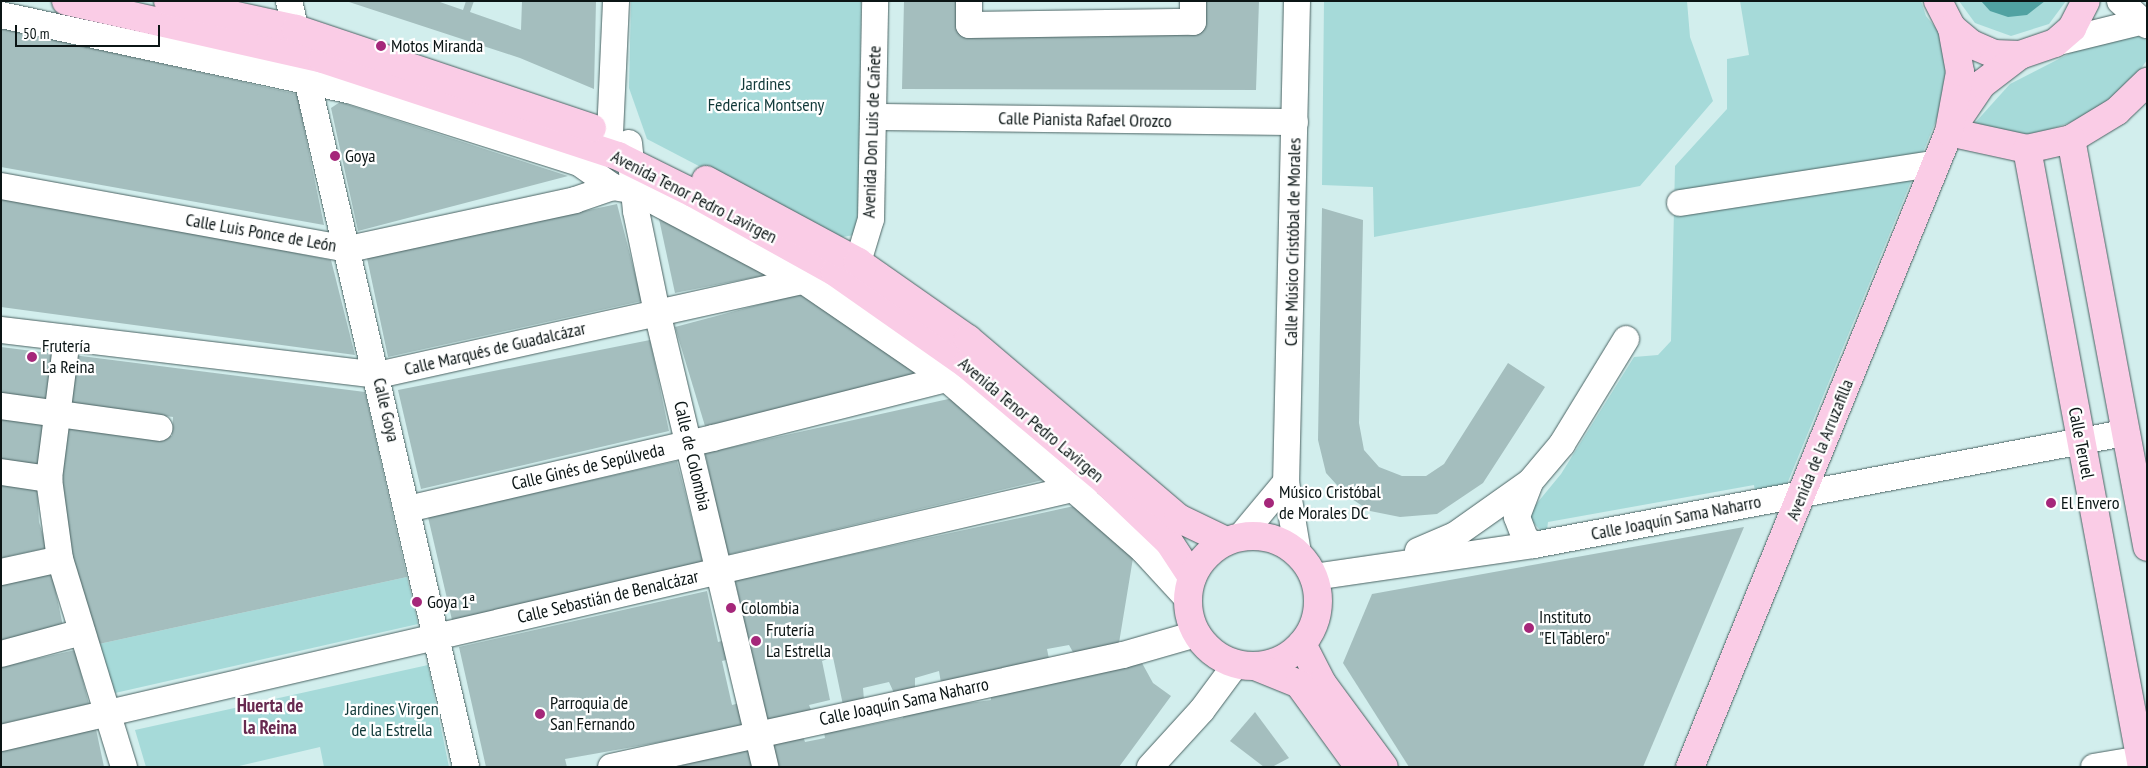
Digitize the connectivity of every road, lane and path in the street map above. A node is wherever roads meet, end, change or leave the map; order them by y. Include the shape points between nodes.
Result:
1 (66, 1) edge
2 (168, 1) edge
3 (289, 1) edge
4 (616, 1) edge
5 (875, 1) edge
6 (969, 1) edge
7 (1193, 1) edge
8 (1297, 1) edge
9 (1938, 1) edge
10 (2086, 1) edge
11 (2120, 1) edge
12 (1, 15) edge
13 (2143, 24) edge
14 (1952, 28) junction
15 (298, 41) junction
16 (2055, 43) junction
17 (2020, 55) junction
18 (2147, 82) edge
19 (308, 84) junction
20 (874, 117) junction
21 (1295, 122) junction
22 (1949, 132) junction
23 (2071, 139) junction
24 (624, 146) junction
25 (2027, 149) junction
26 (1937, 162) junction
27 (1, 186) edge
28 (624, 189) junction
29 (1680, 203) dead end
30 (349, 249) junction
31 (846, 267) junction
32 (804, 281) junction
33 (657, 312) junction
34 (1, 330) edge
35 (67, 338) junction
36 (1626, 339) dead end
37 (956, 372) junction
38 (378, 375) junction
39 (1, 406) edge
40 (55, 412) junction
41 (159, 428) dead end
42 (2124, 433) junction
43 (690, 443) junction
44 (2080, 443) junction
45 (1, 472) edge
46 (49, 479) junction
47 (1106, 482) junction
48 (1286, 482) junction
49 (1530, 482) junction
50 (1073, 490) junction
51 (1802, 494) junction
52 (408, 509) junction
53 (1234, 539) junction
54 (1534, 544) junction
55 (2147, 548) edge
56 (1298, 553) junction
57 (60, 559) junction
58 (1390, 564) junction
59 (719, 571) junction
60 (1, 572) edge
61 (1314, 577) junction
62 (1190, 588) junction
63 (82, 632) junction
64 (1196, 634) junction
65 (437, 636) junction
66 (1302, 644) junction
67 (1, 654) edge
68 (1246, 665) junction
69 (110, 713) junction
70 (758, 733) junction
71 (1, 738) edge
72 (2143, 761) edge
73 (124, 767) edge
74 (466, 767) edge
75 (611, 767) edge
76 (765, 767) edge
77 (1150, 767) edge
78 (1360, 767) edge
79 (1384, 767) edge
80 (1690, 767) edge
81 (2094, 767) edge

1 - 15 main road, Avenida Tenor Pedro Lavirgen
2 - 15 main road, Avenida Tenor Pedro Lavirgen
3 - 15 street, Calle Goya
4 - 24 street, Calle de Colombia
5 - 20 street, Avenida Don Luis de Cañete
6 - 7 street via 969,25 1193,22
8 - 21 street, Calle Músico Cristóbal de Morales
9 - 14 main road
10 - 16 main road via 2072,28
11 - 13 street
12 - 19 street, Avenida Tenor Pedro Lavirgen
13 - 16 street
14 - 17 main road via 1971,44 1994,54
14 - 22 main road, Avenida de la Arruzafilla via 1960,72
15 - 19 street, Calle Goya
15 - 24 main road, Avenida Tenor Pedro Lavirgen
16 - 17 main road
17 - 22 main road, Avenida de la Arruzafilla via 1982,84
18 - 23 main road via 2117,111
19 - 28 street, Avenida Tenor Pedro Lavirgen via 348,90 579,163
19 - 30 street, Calle Goya
20 - 21 street, Calle Pianista Rafael Orozco
20 - 31 street, Avenida Don Luis de Cañete via 871,219
21 - 48 street, Calle Músico Cristóbal de Morales
22 - 25 main road
22 - 26 main road, Avenida de la Arruzafilla
23 - 25 main road
23 - 42 main road
24 - 28 street, Calle de Colombia
24 - 31 main road, Avenida Tenor Pedro Lavirgen via 822,239
25 - 44 main road, Calle Teruel
26 - 29 street
26 - 51 main road, Avenida de la Arruzafilla
27 - 30 street, Calle Luis Ponce de León
28 - 30 street, Calle Luis Ponce de León
28 - 32 street, Avenida Tenor Pedro Lavirgen
28 - 33 street, Calle de Colombia
30 - 38 street, Calle Goya
31 - 32 street, Calle Marqués de Guadalcázar
31 - 37 main road, Avenida Tenor Pedro Lavirgen
31 - 53 main road, Avenida Tenor Pedro Lavirgen via 968,339 1178,518
32 - 33 street, Calle Marqués de Guadalcázar
32 - 37 street, Avenida Tenor Pedro Lavirgen
33 - 38 street, Calle Marqués de Guadalcázar
33 - 43 street, Calle de Colombia
34 - 35 street, Calle Marqués de Guadalcázar
35 - 38 street, Calle Marqués de Guadalcázar
35 - 40 street
36 - 49 street via 1562,444
37 - 43 street, Calle Ginés de Sepúlveda
37 - 47 main road, Avenida Tenor Pedro Lavirgen
37 - 50 street, Avenida Tenor Pedro Lavirgen
38 - 52 street, Calle Goya
39 - 40 street
40 - 41 street
40 - 46 street
42 - 44 street, Calle Joaquín Sama Naharro
42 - 55 main road
43 - 52 street, Calle Ginés de Sepúlveda
43 - 59 street, Calle de Colombia
44 - 51 street, Calle Joaquín Sama Naharro
44 - 72 main road, Calle Teruel
45 - 46 street
46 - 57 street
47 - 50 street, Calle Sebastián de Benalcázar
47 - 62 main road, Avenida Tenor Pedro Lavirgen via 1169,542
48 - 53 street
48 - 56 street, Calle Músico Cristóbal de Morales
49 - 54 street via 1517,517 1525,538
49 - 58 street via 1455,535
50 - 59 street, Calle Sebastián de Benalcázar
50 - 62 street, Avenida Tenor Pedro Lavirgen
51 - 54 street, Calle Joaquín Sama Naharro
51 - 80 main road, Avenida de la Arruzafilla
52 - 65 street, Calle Goya
53 - 56 main road via 1272,538
53 - 62 main road via 1200,562
54 - 58 street, Calle Joaquín Sama Naharro
56 - 61 main road
57 - 60 street
57 - 63 street
58 - 61 street, Calle Joaquín Sama Naharro
59 - 65 street, Calle Sebastián de Benalcázar
59 - 70 street, Calle de Colombia
61 - 66 main road via 1317,612
62 - 64 main road
63 - 67 street
63 - 69 street
64 - 68 main road via 1207,648
64 - 70 street, Calle Joaquín Sama Naharro via 1123,655
65 - 69 street, Calle Sebastián de Benalcázar
65 - 74 street, Calle Goya
66 - 68 main road via 1275,662
66 - 79 main road via 1318,677
68 - 77 street
68 - 78 main road via 1299,684
69 - 71 street, Calle Sebastián de Benalcázar
69 - 73 street
70 - 75 street, Calle Joaquín Sama Naharro
70 - 76 street, Calle de Colombia
72 - 81 street

